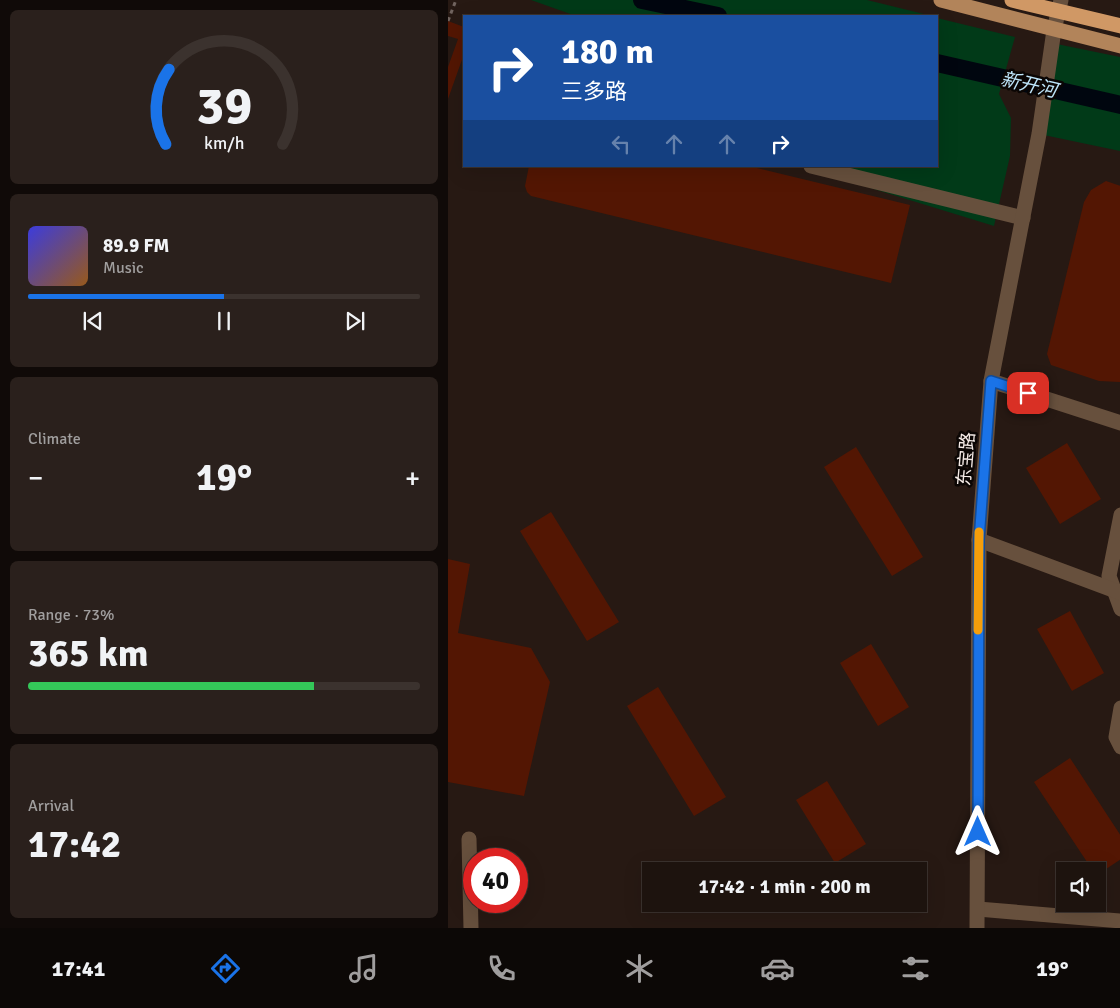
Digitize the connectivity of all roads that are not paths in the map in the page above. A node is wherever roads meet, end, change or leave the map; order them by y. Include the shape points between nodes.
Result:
1 (941, 0) edge
2 (1012, 0) edge
3 (1061, 0) edge
4 (1120, 26) edge
5 (1054, 30) junction
6 (1120, 46) edge
7 (815, 167) edge
8 (1023, 218) junction
9 (991, 381) junction
10 (1120, 422) edge
11 (1120, 515) edge
12 (979, 540) junction
13 (1117, 592) edge
14 (1120, 609) edge
15 (1120, 708) edge
16 (1120, 747) edge
17 (469, 839) dead end
18 (978, 910) junction
19 (1120, 921) edge
20 (472, 928) edge
21 (977, 928) edge

1 - 5 main road
2 - 4 highway, bridge
3 - 5 street, 东宝路
5 - 6 main road
5 - 8 street, 东宝路
7 - 8 street
8 - 9 street, 东宝路
9 - 10 street
9 - 12 street, 东宝路
11 - 13 street via 1109,576
12 - 13 street
12 - 18 street, 东宝路
13 - 14 street
15 - 16 street via 1116,737
17 - 20 street
18 - 19 street
18 - 21 street, 东宝路

